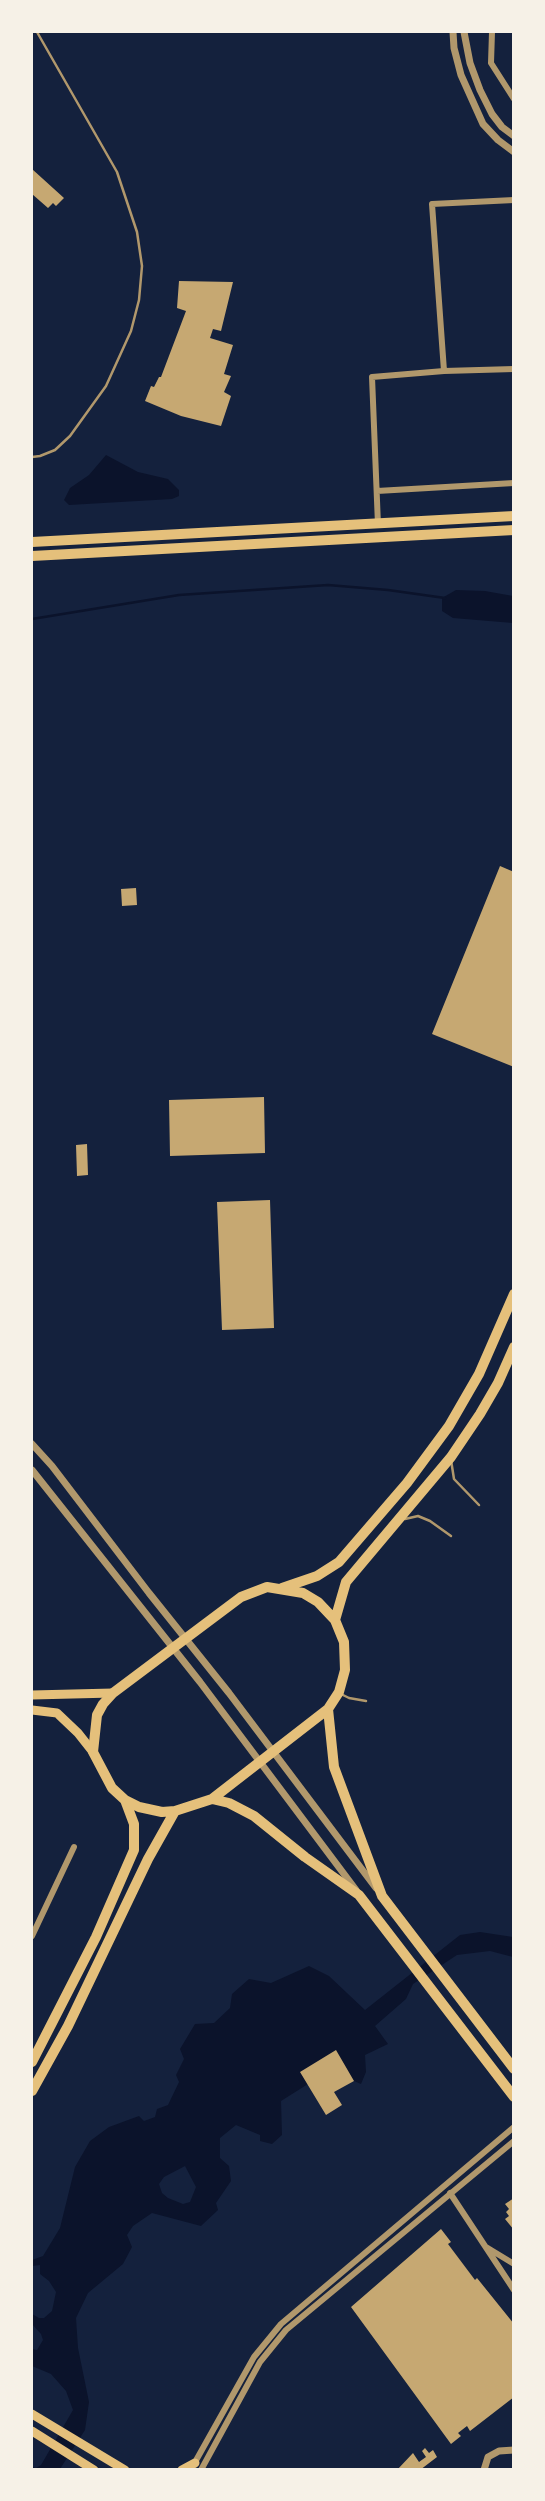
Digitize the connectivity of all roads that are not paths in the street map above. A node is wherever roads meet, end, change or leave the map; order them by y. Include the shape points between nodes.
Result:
1 (37, 32) edge
2 (453, 32) edge
3 (464, 32) edge
4 (492, 32) edge
5 (513, 99) edge
6 (513, 136) edge
7 (513, 152) edge
8 (513, 200) edge
9 (513, 369) edge
10 (444, 371) junction
11 (32, 457) edge
12 (513, 483) edge
13 (377, 491) junction
14 (513, 516) edge
15 (378, 525) junction
16 (513, 530) edge
17 (32, 542) edge
18 (32, 556) edge
19 (513, 1294) edge
20 (513, 1346) edge
21 (32, 1444) edge
22 (451, 1457) junction
23 (32, 1470) edge
24 (479, 1506) dead end
25 (400, 1521) junction
26 (451, 1536) dead end
27 (281, 1588) junction
28 (335, 1620) junction
29 (339, 1692) junction
30 (113, 1693) junction
31 (32, 1695) edge
32 (366, 1701) dead end
33 (328, 1709) junction
34 (32, 1710) edge
35 (93, 1752) junction
36 (212, 1799) junction
37 (125, 1800) junction
38 (176, 1811) junction
39 (74, 1847) dead end
40 (359, 1895) junction
41 (382, 1896) junction
42 (32, 1936) edge
43 (32, 2059) edge
44 (513, 2069) edge
45 (32, 2091) edge
46 (513, 2097) edge
47 (513, 2127) edge
48 (513, 2141) edge
49 (442, 2188) junction
50 (452, 2194) junction
51 (482, 2244) junction
52 (513, 2264) edge
53 (513, 2290) edge
54 (32, 2414) edge
55 (32, 2431) edge
56 (513, 2450) edge
57 (196, 2467) edge
58 (94, 2469) edge
59 (125, 2469) edge
60 (182, 2469) edge
61 (484, 2469) edge

1 - 11 lane via 117,172 138,232 142,266 131,331 106,386 70,436 55,450
2 - 7 street via 461,75 484,124
3 - 6 street via 480,90 492,114
4 - 5 street via 491,64
8 - 10 street via 432,204
9 - 10 street
10 - 13 street via 372,377
12 - 13 street
13 - 15 street
14 - 15 main road
15 - 17 main road
16 - 18 main road
19 - 27 main road via 479,1374 449,1426 407,1483 339,1562 317,1576
20 - 22 main road via 492,1394
21 - 41 street
22 - 24 lane via 454,1479
22 - 25 main road
23 - 40 street
25 - 26 lane via 418,1516
25 - 28 main road via 346,1582
27 - 28 main road via 303,1593
27 - 30 main road via 267,1587 241,1597
28 - 29 main road via 346,1653
29 - 32 lane
29 - 33 main road
30 - 31 main road
30 - 35 main road via 97,1714
33 - 36 main road
33 - 41 main road via 334,1768
34 - 35 main road via 57,1713
35 - 37 main road via 112,1788
36 - 38 main road
36 - 40 main road via 254,1816
37 - 38 main road via 155,1811
37 - 43 main road via 134,1824 134,1850 96,1937
38 - 45 main road
39 - 42 street
40 - 46 main road
41 - 44 main road
47 - 49 street
48 - 50 street
49 - 50 street
49 - 57 street via 281,2324 254,2357
50 - 51 street
50 - 57 street via 286,2330 260,2362
51 - 52 street
51 - 53 street
54 - 59 main road
55 - 58 main road
56 - 61 street via 494,2453
57 - 60 main road

